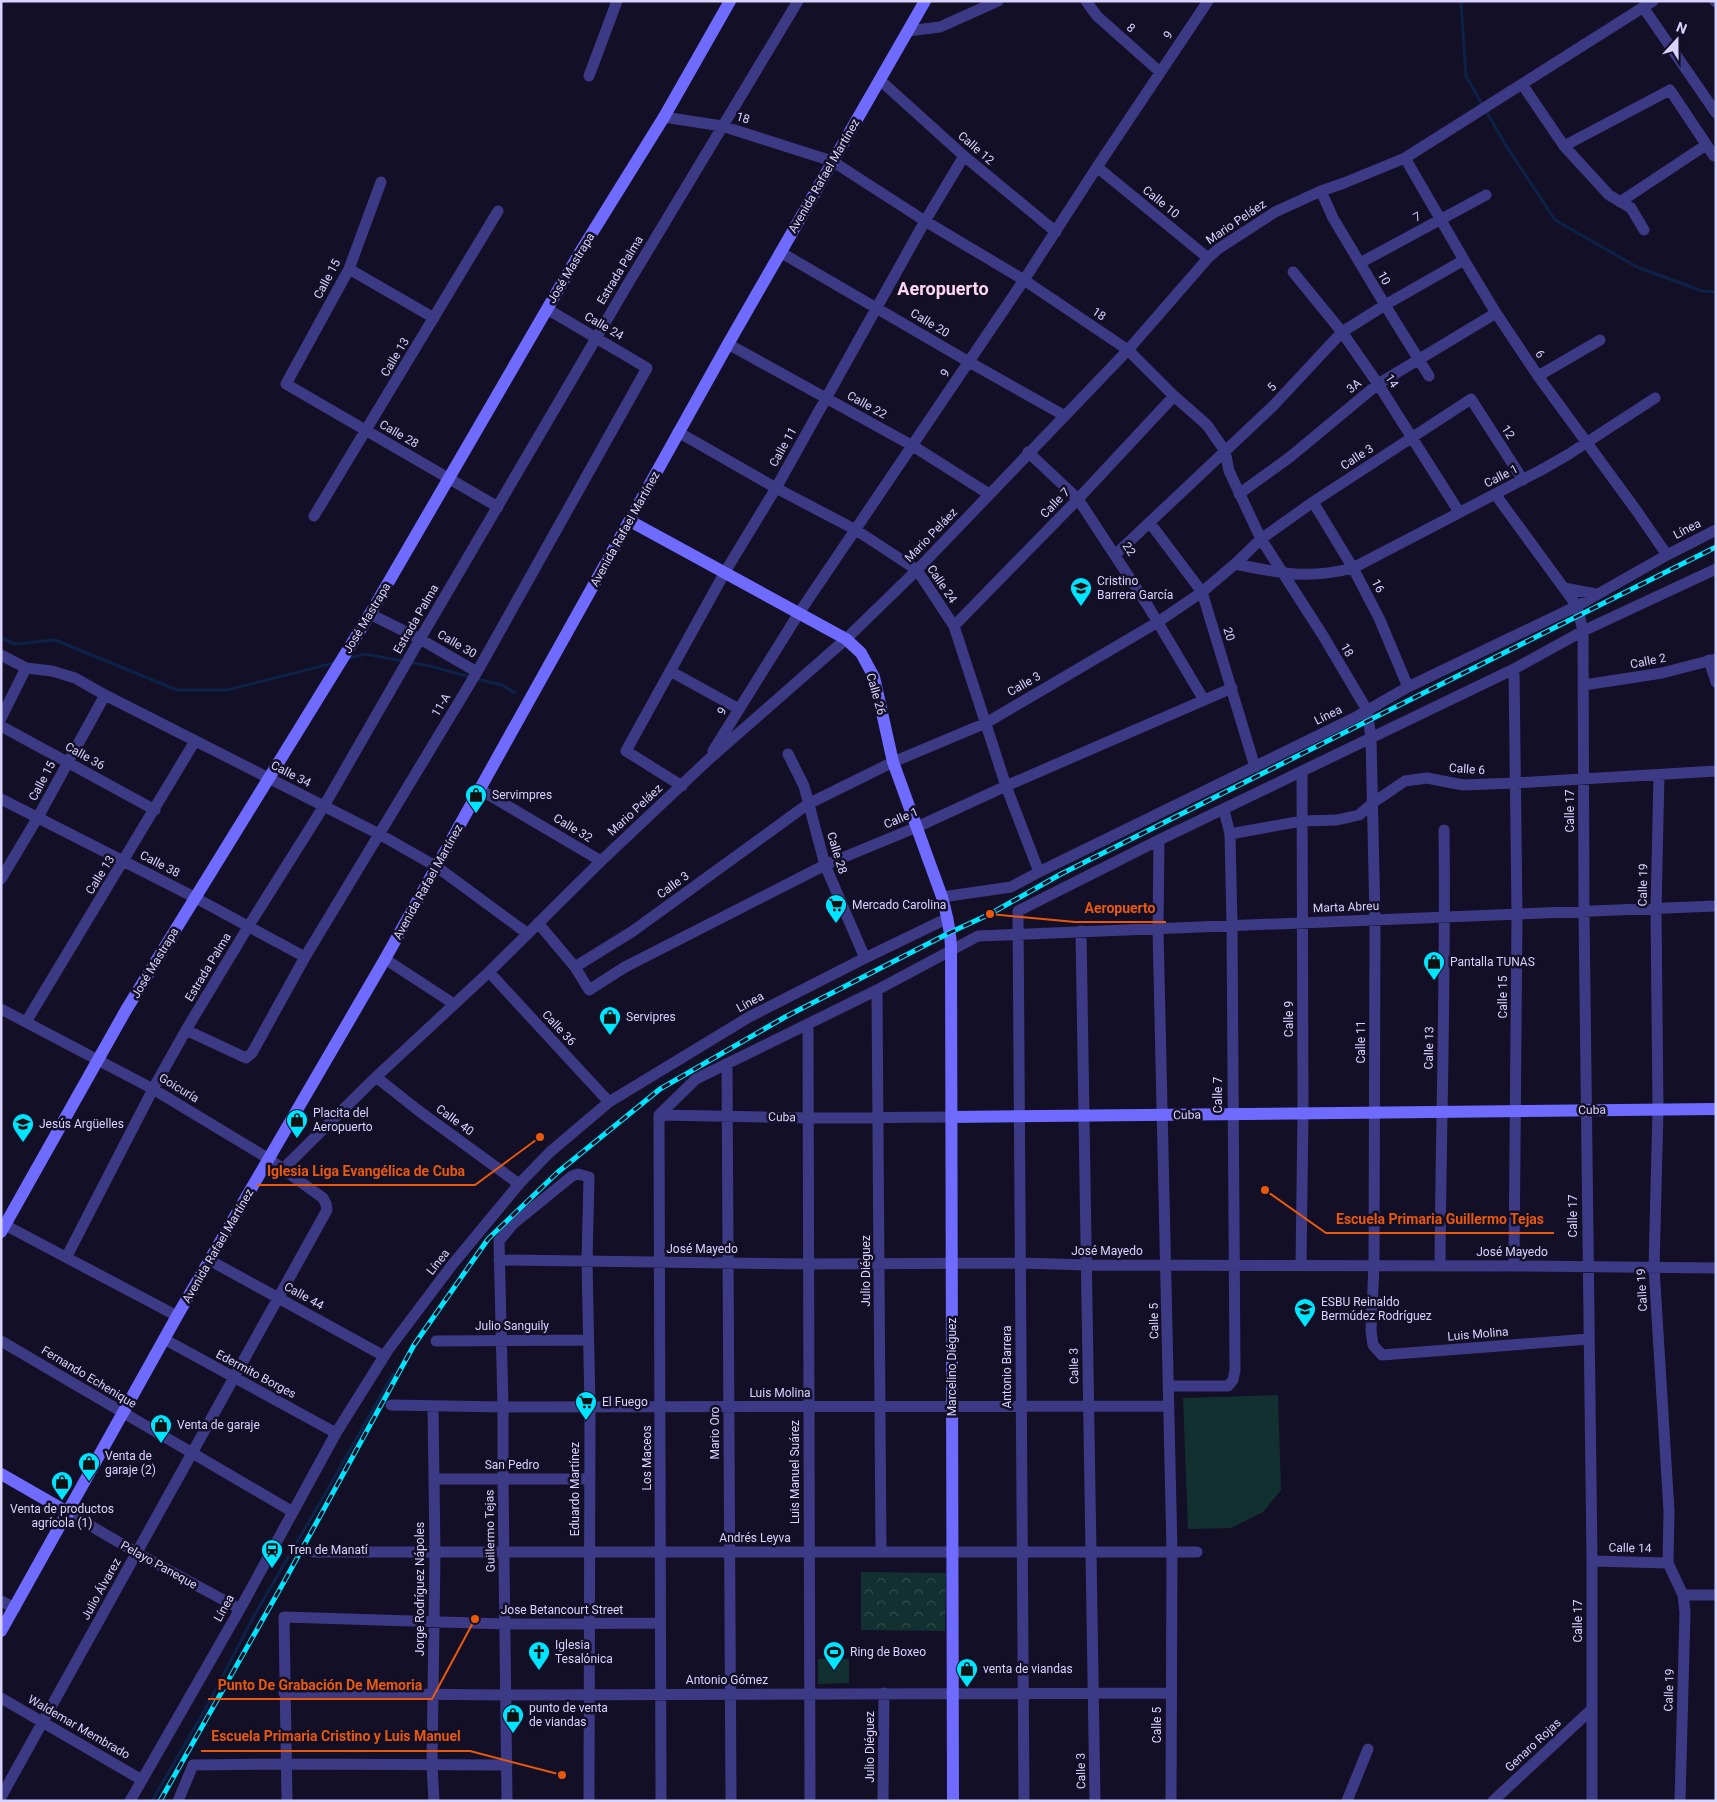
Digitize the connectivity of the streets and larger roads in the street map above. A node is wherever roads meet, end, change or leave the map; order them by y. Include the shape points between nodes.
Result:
1 (617, 1) edge
2 (730, 1) edge
3 (798, 1) edge
4 (925, 1) edge
5 (998, 1) edge
6 (1086, 1) edge
7 (1208, 1) edge
8 (1648, 4) edge
9 (908, 31) junction
10 (1160, 72) junction
11 (589, 76) dead end
12 (881, 81) junction
13 (1522, 84) junction
14 (1716, 113) edge
15 (664, 117) junction
16 (722, 126) junction
17 (1706, 145) junction
18 (1564, 146) junction
19 (964, 156) junction
20 (1714, 156) dead end
21 (1405, 158) junction
22 (832, 160) junction
23 (1097, 167) junction
24 (381, 182) dead end
25 (1321, 191) junction
26 (1486, 195) dead end
27 (1620, 202) junction
28 (498, 210) dead end
29 (1442, 220) junction
30 (925, 221) junction
31 (1644, 230) dead end
32 (1056, 232) junction
33 (780, 252) junction
34 (1208, 258) junction
35 (1464, 260) junction
36 (1360, 263) junction
37 (349, 269) junction
38 (1293, 272) dead end
39 (1024, 280) junction
40 (1385, 305) junction
41 (878, 307) junction
42 (547, 309) junction
43 (1496, 313) junction
44 (434, 318) junction
45 (1342, 332) junction
46 (596, 337) junction
47 (1600, 340) dead end
48 (728, 344) junction
49 (1128, 350) junction
50 (1418, 359) junction
51 (969, 362) junction
52 (647, 368) joint
53 (1429, 376) dead end
54 (1538, 376) junction
55 (286, 384) joint
56 (1378, 384) junction
57 (1174, 396) junction
58 (826, 398) junction
59 (1655, 398) dead end
60 (1471, 399) joint
61 (1065, 416) junction
62 (366, 431) junction
63 (678, 432) junction
64 (1411, 438) junction
65 (1587, 441) junction
66 (913, 446) junction
67 (1225, 451) junction
68 (1028, 452) junction
69 (448, 479) junction
70 (1523, 480) junction
71 (776, 488) junction
72 (990, 494) junction
73 (1239, 494) junction
74 (1496, 494) junction
75 (1078, 499) junction
76 (1313, 502) junction
77 (498, 508) junction
78 (1459, 512) junction
79 (314, 516) dead end
80 (630, 521) junction
81 (1150, 522) junction
82 (856, 530) junction
83 (1716, 530) edge
84 (1261, 539) junction
85 (1116, 554) junction
86 (1666, 555) junction
87 (1235, 564) junction
88 (1353, 568) junction
89 (917, 570) junction
90 (1712, 570) edge
91 (725, 572) junction
92 (1284, 573) junction
93 (1716, 582) edge
94 (1564, 588) junction
95 (1202, 592) junction
96 (1596, 594) junction
97 (1577, 606) junction
98 (799, 613) junction
99 (370, 614) junction
100 (1158, 622) junction
101 (954, 626) junction
102 (1583, 631) junction
103 (420, 639) junction
104 (846, 639) junction
105 (1, 654) edge
106 (1713, 660) edge
107 (1514, 669) junction
108 (670, 671) junction
109 (24, 672) junction
110 (477, 672) junction
111 (1716, 682) edge
112 (1584, 685) junction
113 (1408, 687) junction
114 (1232, 688) junction
115 (105, 695) junction
116 (1204, 700) junction
117 (739, 709) junction
118 (1367, 710) junction
119 (1, 718) edge
120 (986, 722) junction
121 (1, 726) edge
122 (1372, 738) junction
123 (195, 741) junction
124 (788, 754) dead end
125 (707, 761) junction
126 (67, 762) junction
127 (893, 762) junction
128 (1255, 767) junction
129 (1716, 771) edge
130 (1302, 773) junction
131 (1659, 775) junction
132 (268, 778) junction
133 (1584, 779) junction
134 (1515, 783) junction
135 (682, 786) junction
136 (1006, 786) junction
137 (479, 789) junction
138 (1, 799) edge
139 (1374, 802) junction
140 (808, 804) junction
141 (324, 806) junction
142 (155, 810) junction
143 (1224, 810) junction
144 (38, 817) junction
145 (1302, 821) junction
146 (917, 827) junction
147 (1444, 830) dead end
148 (379, 834) junction
149 (1230, 834) junction
150 (1159, 840) junction
151 (125, 861) junction
152 (601, 861) junction
153 (825, 865) junction
154 (437, 867) junction
155 (1039, 872) junction
156 (1, 879) edge
157 (194, 897) junction
158 (942, 897) junction
159 (1716, 906) edge
160 (1656, 909) junction
161 (1584, 912) junction
162 (1518, 914) junction
163 (1445, 917) junction
164 (948, 918) junction
165 (1375, 920) junction
166 (538, 923) junction
167 (1303, 923) junction
168 (1232, 925) junction
169 (248, 927) junction
170 (1158, 929) junction
171 (1081, 931) junction
172 (951, 932) joint
173 (528, 934) junction
174 (1018, 934) junction
175 (951, 950) junction
176 (305, 957) junction
177 (865, 958) junction
178 (385, 960) junction
179 (575, 967) junction
180 (489, 972) junction
181 (877, 990) junction
182 (454, 1004) junction
183 (1, 1009) edge
184 (26, 1022) junction
185 (808, 1024) junction
186 (186, 1030) junction
187 (97, 1059) junction
188 (727, 1065) junction
189 (376, 1077) junction
190 (153, 1089) junction
191 (608, 1102) junction
192 (1716, 1109) edge
193 (1586, 1110) junction
194 (1658, 1110) junction
195 (1516, 1111) junction
196 (1441, 1112) junction
197 (1374, 1113) junction
198 (1232, 1114) junction
199 (1304, 1114) junction
200 (659, 1115) junction
201 (1084, 1115) junction
202 (1162, 1115) junction
203 (727, 1116) junction
204 (1019, 1116) junction
205 (952, 1117) junction
206 (808, 1118) junction
207 (878, 1118) junction
208 (269, 1159) junction
209 (282, 1169) junction
210 (519, 1184) junction
211 (327, 1210) joint
212 (3, 1229) edge
213 (67, 1256) junction
214 (499, 1260) junction
215 (211, 1261) junction
216 (587, 1261) junction
217 (660, 1262) junction
218 (728, 1263) junction
219 (879, 1263) junction
220 (952, 1263) junction
221 (1020, 1263) junction
222 (809, 1264) junction
223 (1167, 1264) junction
224 (1087, 1265) junction
225 (1233, 1265) junction
226 (1301, 1265) junction
227 (1374, 1265) junction
228 (1440, 1266) junction
229 (1514, 1266) junction
230 (1587, 1266) junction
231 (1654, 1268) junction
232 (1716, 1268) edge
233 (278, 1298) junction
234 (177, 1316) junction
235 (164, 1339) junction
236 (1589, 1339) junction
237 (436, 1340) dead end
238 (501, 1340) junction
239 (588, 1340) junction
240 (1, 1341) edge
241 (1373, 1345) joint
242 (384, 1356) junction
243 (233, 1378) junction
244 (1168, 1386) junction
245 (391, 1405) dead end
246 (952, 1406) junction
247 (1021, 1406) junction
248 (1169, 1406) junction
249 (433, 1407) junction
250 (504, 1407) junction
251 (590, 1407) junction
252 (661, 1407) junction
253 (729, 1407) junction
254 (809, 1407) junction
255 (880, 1407) junction
256 (1089, 1407) junction
257 (122, 1414) junction
258 (336, 1433) junction
259 (192, 1453) junction
260 (1, 1474) edge
261 (434, 1479) junction
262 (503, 1479) junction
263 (589, 1479) junction
264 (293, 1512) junction
265 (68, 1513) junction
266 (953, 1551) junction
267 (1022, 1551) junction
268 (1090, 1551) junction
269 (313, 1552) dead end
270 (504, 1552) junction
271 (660, 1552) junction
272 (730, 1552) junction
273 (809, 1552) junction
274 (881, 1552) junction
275 (1172, 1552) junction
276 (1197, 1552) dead end
277 (434, 1553) junction
278 (589, 1553) junction
279 (137, 1554) junction
280 (1592, 1561) junction
281 (1668, 1563) junction
282 (1683, 1594) junction
283 (1716, 1595) edge
284 (1, 1601) edge
285 (14, 1608) junction
286 (240, 1609) junction
287 (434, 1623) junction
288 (660, 1623) junction
289 (506, 1624) junction
290 (589, 1624) junction
291 (1, 1631) edge
292 (284, 1693) junction
293 (953, 1693) junction
294 (1023, 1693) junction
295 (1093, 1693) junction
296 (1171, 1693) junction
297 (433, 1694) junction
298 (506, 1694) junction
299 (589, 1694) junction
300 (660, 1694) junction
301 (730, 1694) junction
302 (810, 1694) junction
303 (884, 1694) junction
304 (1, 1698) edge
305 (1592, 1709) junction
306 (42, 1721) junction
307 (1368, 1749) dead end
308 (286, 1764) junction
309 (432, 1765) junction
310 (507, 1765) junction
311 (142, 1780) junction
312 (1, 1797) edge
313 (130, 1801) edge
314 (178, 1801) edge
315 (287, 1801) edge
316 (434, 1801) edge
317 (508, 1801) edge
318 (589, 1801) edge
319 (661, 1801) edge
320 (731, 1801) edge
321 (810, 1801) edge
322 (883, 1801) edge
323 (953, 1801) edge
324 (1024, 1801) edge
325 (1095, 1801) edge
326 (1171, 1801) edge
327 (1347, 1801) edge
328 (1493, 1801) edge
329 (1592, 1801) edge
330 (1680, 1801) edge

1 - 11 street
2 - 15 street, José Mastrapa
3 - 16 street, Estrada Palma
4 - 9 street, Avenida Rafael Martínez
5 - 9 street via 940,27
6 - 10 street, 8 via 1097,16
7 - 10 street, 9
8 - 13 street, Mario Peláez
8 - 14 street
9 - 12 street, Avenida Rafael Martínez
10 - 23 street, 9
12 - 19 street, Calle 12
12 - 22 street, Avenida Rafael Martínez
13 - 18 street
13 - 21 street, Mario Peláez
15 - 16 street, 18
15 - 42 street, José Mastrapa
16 - 22 street, 18
16 - 46 street, Estrada Palma
17 - 18 street via 1670,90
17 - 20 street
17 - 27 street
18 - 27 street via 1609,195
19 - 30 street, Calle 11
19 - 32 street, Calle 12
21 - 25 street, Mario Peláez
21 - 29 street, 6
22 - 30 street, 18
22 - 33 street, Avenida Rafael Martínez
23 - 32 street, 9
23 - 34 street, Calle 10
24 - 37 street, Calle 15
25 - 34 street, Mario Peláez via 1275,212
25 - 36 street, 10
26 - 29 street, 7
27 - 31 street via 1630,208
28 - 44 street, Calle 13
29 - 35 street, 6
29 - 36 street, 7
30 - 39 street, 18
30 - 41 street, Calle 11
32 - 39 street, 9
33 - 41 street, Calle 20
33 - 48 street, Avenida Rafael Martínez
34 - 49 street, Mario Peláez
35 - 40 street, 5
35 - 43 street, 6
36 - 40 street, 10
37 - 44 street
37 - 55 street, Calle 15
38 - 45 street, 14
39 - 49 street, 18
39 - 51 street, 9
40 - 45 street, 5
40 - 50 street, 10
41 - 51 street, Calle 20
41 - 58 street, Calle 11
42 - 46 street, Calle 24
42 - 69 street, José Mastrapa
43 - 50 street, 3A
43 - 54 street, 6
44 - 62 street, Calle 13
45 - 56 street, 14
45 - 67 street, 5 via 1273,406
46 - 52 street, Calle 24
46 - 77 street, Estrada Palma
47 - 54 street
48 - 58 street, Calle 22
48 - 63 street, Avenida Rafael Martínez
49 - 57 street, 18
49 - 61 street, Mario Peláez
50 - 53 street, 10
50 - 56 street, 3A
51 - 61 street, Calle 20
51 - 66 street, 9
52 - 110 street, 11-A
54 - 65 street, 6
55 - 62 street, Calle 28
56 - 64 street, 14
56 - 73 street, 3A via 1290,457
57 - 67 street, 18 via 1207,425
57 - 75 street, Calle 7
58 - 66 street, Calle 22
58 - 71 street, Calle 11
59 - 65 street, Calle 1
60 - 64 street, Calle 3
60 - 70 street, 12
61 - 68 street, Mario Peláez
62 - 69 street, Calle 28
62 - 79 street, Calle 13
63 - 71 street, Calle 24
63 - 80 street, Avenida Rafael Martínez
64 - 76 street, Calle 3
64 - 78 street, 14
65 - 70 street, Calle 1
65 - 86 street, 6
66 - 72 street, Calle 22
66 - 82 street, 9
67 - 73 street, 18 via 1229,472
67 - 81 street, 5
68 - 72 street, Mario Peláez
68 - 75 street, 22
69 - 77 street, Calle 28
69 - 99 street, José Mastrapa
70 - 74 street, Calle 1
71 - 82 street, Calle 24
71 - 91 street, Calle 11
72 - 89 street, Mario Peláez
73 - 84 street, 18
74 - 78 street, Calle 1
74 - 94 street
75 - 85 street, 22
75 - 101 street, Calle 7
76 - 84 street, Calle 3
76 - 88 street, 16
77 - 103 street, Estrada Palma
78 - 88 street, Calle 1
80 - 91 street, Calle 26
80 - 137 street, Avenida Rafael Martínez
81 - 85 street, 5
81 - 95 street, 20
82 - 89 street, Calle 24
82 - 98 street, 9
83 - 86 street, Línea
84 - 87 street, Calle 3
84 - 92 street, 18
85 - 100 street, 22
86 - 96 street, Línea
87 - 92 street, Calle 1
87 - 95 street, Calle 3
88 - 92 street, Calle 1 via 1325,574
88 - 113 street, 16 via 1379,618
89 - 101 street, Calle 24
89 - 104 street, Mario Peláez
90 - 93 street
90 - 102 street
91 - 98 street, Calle 26
91 - 108 street, Calle 11
92 - 118 street, 18
94 - 96 street
94 - 97 street
95 - 100 street, Calle 3
95 - 114 street, 20
96 - 97 street, Línea
97 - 102 street
97 - 113 street, Línea
98 - 104 street, Calle 26
98 - 117 street, 9
99 - 103 street, Calle 30
99 - 132 street, José Mastrapa
100 - 116 street, 22
100 - 120 street, Calle 3
101 - 120 street, Calle 24
102 - 107 street
102 - 112 street, Calle 17
103 - 110 street, Calle 30
103 - 141 street, Estrada Palma
104 - 125 street, Mario Peláez
104 - 127 street, Calle 26 via 861,653 874,677
105 - 109 street, Calle 34
106 - 111 street
106 - 112 street, Calle 2 via 1662,673
107 - 122 street
107 - 134 street, Calle 15
108 - 117 street
108 - 135 street, Calle 11 via 626,751
109 - 115 street, Calle 34 via 52,672 75,678
109 - 119 street
110 - 148 street, 11-A
112 - 133 street, Calle 17
113 - 118 street, Línea
114 - 116 street, Calle 1
114 - 128 street, 20
115 - 123 street, Calle 34
115 - 126 street, Calle 15
116 - 136 street, Calle 1
117 - 125 street, 9
118 - 122 street, Calle 11
118 - 128 street, Línea
120 - 127 street, Calle 3
120 - 136 street, Calle 24
121 - 126 street, Calle 36
122 - 130 street
122 - 139 street, Calle 11
123 - 132 street, Calle 34
123 - 142 street, Calle 13
124 - 140 street, Calle 28 via 804,786
125 - 135 street, Mario Peláez
126 - 142 street, Calle 36
126 - 144 street, Calle 15
127 - 140 street, Calle 3
127 - 146 street, Calle 26
128 - 155 street, Línea
129 - 131 street, Calle 6
130 - 143 street
130 - 145 street, Calle 9
131 - 133 street, Calle 6
131 - 160 street, Calle 19
132 - 141 street, Calle 34
132 - 157 street, José Mastrapa
133 - 134 street, Calle 6
133 - 161 street, Calle 17
134 - 139 street, Calle 6 via 1463,784 1427,778 1405,782
134 - 162 street, Calle 15
135 - 152 street, Mario Peláez
136 - 146 street, Calle 1
136 - 155 street, Calle 24
137 - 152 street, Calle 32
137 - 154 street, Avenida Rafael Martínez
138 - 144 street, Calle 38
139 - 145 street, Calle 6 via 1359,815 1337,820
139 - 165 street, Calle 11
140 - 153 street, Calle 28
140 - 179 street, Calle 3 via 633,931
141 - 148 street, Calle 34
141 - 169 street, Estrada Palma
142 - 151 street, Calle 13
143 - 149 street, Calle 7
143 - 150 street
144 - 151 street, Calle 38
144 - 156 street, Calle 15
145 - 149 street, Calle 6
145 - 167 street, Calle 9
146 - 153 street, Calle 1
146 - 158 street, Calle 26
147 - 163 street, Calle 13
148 - 154 street, Calle 34
148 - 176 street, 11-A
149 - 168 street, Calle 7
150 - 170 street, Calle 5
150 - 174 street via 1018,911
151 - 157 street, Calle 38
151 - 184 street, Calle 13
152 - 166 street, Mario Peláez
153 - 177 street, Calle 28
153 - 179 street, Calle 1 via 625,967 589,990
154 - 173 street, Calle 34
154 - 178 street, Avenida Rafael Martínez
155 - 158 street, Línea via 1011,888
157 - 169 street, Calle 38
157 - 187 street, José Mastrapa
158 - 164 street, Calle 26
159 - 160 street, Marta Abreu
160 - 161 street, Marta Abreu
160 - 194 street, Calle 19
161 - 162 street, Marta Abreu
161 - 193 street, Calle 17
162 - 163 street, Marta Abreu
162 - 195 street, Calle 15
163 - 165 street, Marta Abreu
163 - 196 street, Calle 13
164 - 172 street, Calle 26
164 - 177 street, Línea
165 - 167 street, Marta Abreu
165 - 197 street, Calle 11
166 - 173 street, Mario Peláez
166 - 179 street
167 - 168 street, Marta Abreu
167 - 199 street, Calle 9
168 - 170 street, Marta Abreu
168 - 198 street, Calle 7
169 - 176 street, Calle 38
169 - 186 street, Estrada Palma
170 - 171 street, Marta Abreu
170 - 202 street, Calle 5
171 - 174 street, Marta Abreu
171 - 201 street, Calle 3
172 - 175 street, Marcelino Diéguez
173 - 180 street, Mario Peláez
174 - 175 street, Marta Abreu via 978,936
174 - 204 street, Antonio Barrera
175 - 181 street
175 - 205 street, Marcelino Diéguez
176 - 186 street, 11-A via 252,1053 246,1058
177 - 191 street, Línea via 750,1017
178 - 182 street
178 - 208 street, Avenida Rafael Martínez
180 - 182 street, Mario Peláez
180 - 191 street, Calle 36
181 - 185 street
181 - 207 street, Julio Diéguez
182 - 189 street, Mario Peláez
183 - 184 street, Goicuría
184 - 187 street, Goicuría
185 - 188 street
185 - 206 street, Luis Manuel Suárez
186 - 190 street, Estrada Palma
187 - 190 street, Goicuría
187 - 212 street, José Mastrapa
188 - 200 street via 696,1079
188 - 203 street, Mario Oro
189 - 209 street, Mario Peláez
189 - 210 street, Calle 40
190 - 208 street, Goicuría
190 - 213 street, Estrada Palma
191 - 210 street, Línea via 550,1152
192 - 194 street, Cuba
193 - 194 street, Cuba
193 - 195 street, Cuba
193 - 230 street, Calle 17
194 - 231 street, Calle 19
195 - 196 street, Cuba
195 - 229 street, Calle 15
196 - 197 street, Cuba
196 - 228 street, Calle 13
197 - 199 street, Cuba
197 - 227 street, Calle 11
198 - 199 street, Cuba
198 - 202 street, Cuba
198 - 225 street, Calle 7
199 - 226 street, Calle 9
200 - 203 street, Cuba
200 - 217 street, Los Maceos
201 - 202 street, Cuba
201 - 204 street, Cuba
201 - 224 street, Calle 3
202 - 223 street, Calle 5
203 - 206 street, Cuba
203 - 218 street, Mario Oro
204 - 205 street, Cuba
204 - 221 street, Antonio Barrera
205 - 207 street, Cuba
205 - 220 street, Marcelino Diéguez
206 - 207 street, Cuba
206 - 222 street, Luis Manuel Suárez
207 - 219 street, Julio Diéguez
208 - 209 street, Goicuría
208 - 215 street, Avenida Rafael Martínez
209 - 211 street, Goicuría via 323,1198
210 - 242 street, Línea via 452,1265
211 - 233 street, Julio Álvarez
212 - 213 street
213 - 234 street
214 - 216 street, José Mayedo
214 - 216 street, Eduardo Martínez via 499,1241 513,1224 578,1174 589,1177
214 - 238 street, Guillermo Tejas
215 - 233 street, Calle 44
215 - 234 street, Avenida Rafael Martínez
216 - 217 street, José Mayedo
216 - 239 street, Eduardo Martínez
217 - 218 street, José Mayedo
217 - 252 street, Los Maceos
218 - 222 street, José Mayedo
218 - 253 street, Mario Oro
219 - 220 street, José Mayedo
219 - 222 street, José Mayedo
219 - 255 street, Julio Diéguez
220 - 221 street, José Mayedo
220 - 246 street, Marcelino Diéguez
221 - 224 street, José Mayedo
221 - 247 street, Antonio Barrera
222 - 254 street, Luis Manuel Suárez
223 - 224 street, José Mayedo
223 - 225 street, José Mayedo
223 - 244 street, Calle 5
224 - 256 street, Calle 3
225 - 226 street, José Mayedo
225 - 244 street, Calle 7 via 1233,1380 1228,1386
226 - 227 street, José Mayedo
227 - 228 street, José Mayedo
227 - 241 street, Calle 11
228 - 229 street, José Mayedo
229 - 230 street, José Mayedo
230 - 231 street, José Mayedo
230 - 236 street, Calle 17
231 - 232 street, José Mayedo
231 - 281 street, Calle 19 via 1669,1511
233 - 242 street, Calle 44
233 - 243 street, Julio Álvarez
234 - 235 street, Avenida Rafael Martínez
235 - 243 street, Edermito Borges
235 - 257 street, Avenida Rafael Martínez
236 - 241 street, Luis Molina via 1382,1355
236 - 280 street, Calle 17
237 - 238 street, Julio Sanguily
238 - 239 street, Julio Sanguily
238 - 250 street, Guillermo Tejas
239 - 251 street, Eduardo Martínez
240 - 257 street, Fernando Echenique
242 - 258 street, Línea
243 - 258 street, Edermito Borges
243 - 259 street, Julio Álvarez
244 - 248 street, Calle 5
245 - 249 street, Luis Molina
246 - 247 street, Luis Molina
246 - 255 street, Luis Molina
246 - 266 street, Marcelino Diéguez
247 - 256 street, Luis Molina
247 - 267 street, Antonio Barrera
248 - 256 street, Luis Molina
248 - 275 street, Calle 5
249 - 250 street, Luis Molina
249 - 261 street, Jorge Rodríguez Nápoles
250 - 251 street, Luis Molina
250 - 262 street, Guillermo Tejas
251 - 252 street, Luis Molina
251 - 263 street, Eduardo Martínez
252 - 253 street, Luis Molina
252 - 271 street, Los Maceos
253 - 254 street, Luis Molina
253 - 272 street, Mario Oro
254 - 255 street, Luis Molina
254 - 273 street, Luis Manuel Suárez
255 - 274 street, Julio Diéguez
256 - 268 street, Calle 3
257 - 259 street, Fernando Echenique
257 - 265 street, Avenida Rafael Martínez
258 - 264 street, Línea
259 - 264 street, Fernando Echenique
259 - 279 street, Julio Álvarez
260 - 265 street, Pelayo Paneque
261 - 262 street, San Pedro
261 - 277 street, Jorge Rodríguez Nápoles
262 - 263 street, San Pedro
262 - 270 street, Guillermo Tejas
263 - 278 street, Eduardo Martínez
264 - 286 street, Línea
265 - 279 street, Pelayo Paneque
265 - 285 street, Avenida Rafael Martínez
266 - 267 street, Andrés Leyva
266 - 274 street, Andrés Leyva
266 - 293 street, Marcelino Diéguez
267 - 268 street, Andrés Leyva
267 - 294 street, Antonio Barrera
268 - 275 street, Andrés Leyva
268 - 295 street, Calle 3
269 - 277 street, Andrés Leyva
270 - 277 street, Andrés Leyva
270 - 278 street, Andrés Leyva
270 - 289 street, Guillermo Tejas
271 - 272 street, Andrés Leyva
271 - 278 street, Andrés Leyva
271 - 288 street, Los Maceos
272 - 273 street, Andrés Leyva
272 - 301 street, Mario Oro
273 - 274 street, Andrés Leyva
273 - 302 street, Luis Manuel Suárez
275 - 276 street, Andrés Leyva
275 - 296 street, Calle 5
277 - 287 street, Jorge Rodríguez Nápoles
278 - 290 street, Eduardo Martínez
279 - 286 street, Pelayo Paneque
279 - 306 street, Julio Álvarez
280 - 281 street, Calle 14
280 - 305 street, Calle 17
281 - 282 street, Calle 19
282 - 283 street
282 - 330 street, Calle 19
284 - 285 street
285 - 291 street, Avenida Rafael Martínez
286 - 311 street, Línea
287 - 289 street, Jose Betancourt Street
287 - 292 street, Jose Betancourt Street via 284,1617
287 - 297 street, Jorge Rodríguez Nápoles
288 - 290 street, Jose Betancourt Street
288 - 300 street, Los Maceos
289 - 290 street, Jose Betancourt Street
289 - 298 street, Guillermo Tejas
290 - 299 street, Eduardo Martínez
292 - 297 street, Antonio Gómez
292 - 308 street
293 - 294 street, Antonio Gómez
293 - 303 street, Antonio Gómez
293 - 323 street, Marcelino Diéguez
294 - 295 street, Antonio Gómez
294 - 324 street, Antonio Barrera
295 - 296 street, Antonio Gómez
295 - 325 street, Calle 3
296 - 326 street, Calle 5
297 - 298 street, Antonio Gómez
297 - 309 street, Jorge Rodríguez Nápoles
298 - 299 street, Antonio Gómez
298 - 310 street, Guillermo Tejas
299 - 300 street, Antonio Gómez
299 - 318 street, Eduardo Martínez
300 - 301 street, Antonio Gómez
300 - 319 street, Los Maceos
301 - 302 street, Antonio Gómez
301 - 320 street, Mario Oro
302 - 303 street, Antonio Gómez
302 - 321 street, Luis Manuel Suárez
303 - 322 street, Julio Diéguez
304 - 306 street, Waldemar Membrado
305 - 328 street, Genaro Rojas
305 - 329 street, Calle 17
306 - 311 street, Waldemar Membrado
306 - 312 street, Julio Álvarez
307 - 327 street
308 - 309 street
308 - 314 street via 193,1765
308 - 315 street
309 - 310 street
309 - 316 street, Jorge Rodríguez Nápoles
310 - 317 street, Guillermo Tejas
311 - 313 street, Línea

